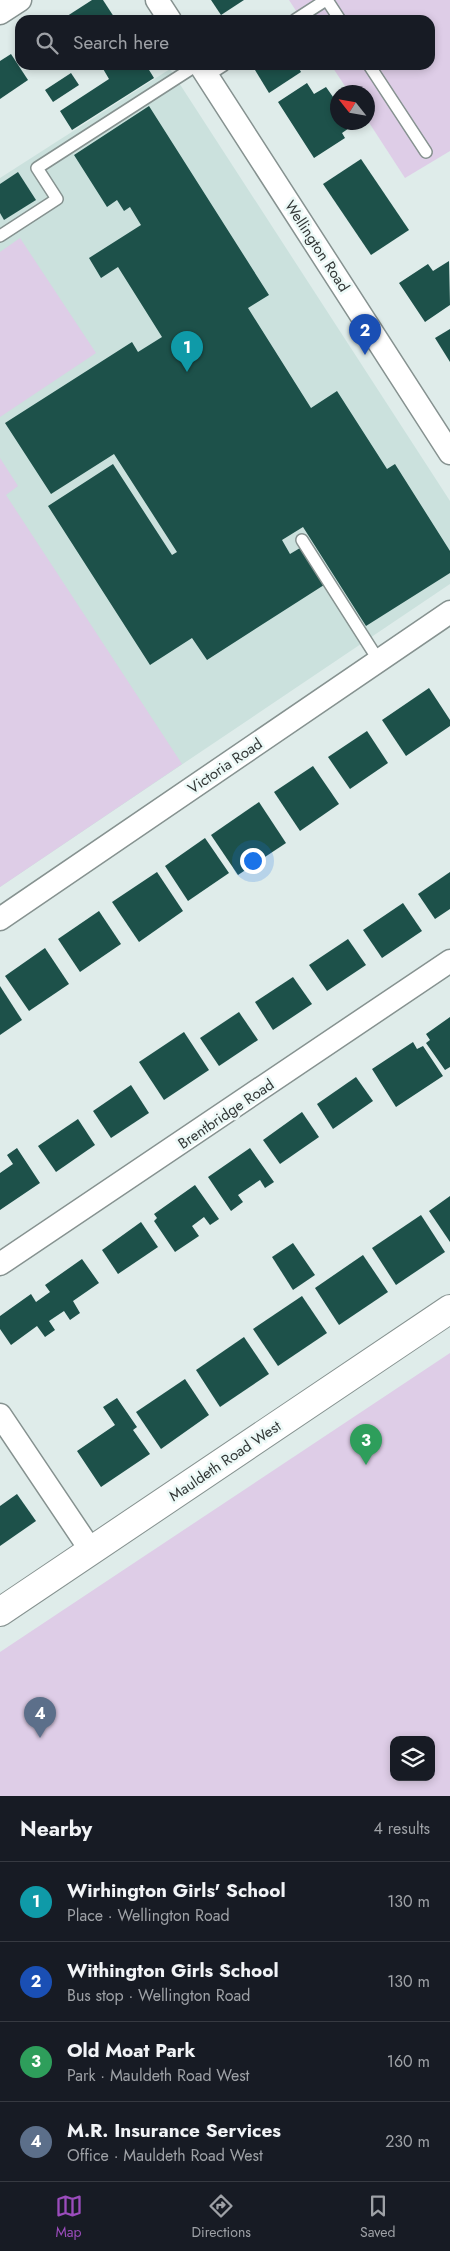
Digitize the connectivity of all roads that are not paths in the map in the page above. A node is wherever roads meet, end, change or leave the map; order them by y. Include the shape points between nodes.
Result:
1 (20, 0) edge
2 (157, 0) edge
3 (327, 0) edge
4 (0, 13) edge
5 (167, 15) edge
6 (303, 15) edge
7 (337, 15) edge
8 (204, 70) edge
9 (208, 70) edge
10 (372, 70) edge
11 (426, 152) dead end
12 (0, 236) edge
13 (450, 453) edge
14 (302, 540) dead end
15 (450, 612) edge
16 (379, 661) junction
17 (0, 919) edge
18 (450, 961) edge
19 (0, 1264) edge
20 (450, 1309) edge
21 (0, 1415) edge
22 (92, 1552) junction
23 (0, 1612) edge

1 - 4 street
2 - 5 street
3 - 6 lane
3 - 7 lane
8 - 12 lane via 37,168 57,198
9 - 13 street, Wellington Road
10 - 11 lane
14 - 16 lane
15 - 16 street, Victoria Road
16 - 17 street, Victoria Road
18 - 19 street, Brentbridge Road
20 - 22 street, Mauldeth Road West
21 - 22 street
22 - 23 street, Mauldeth Road West

